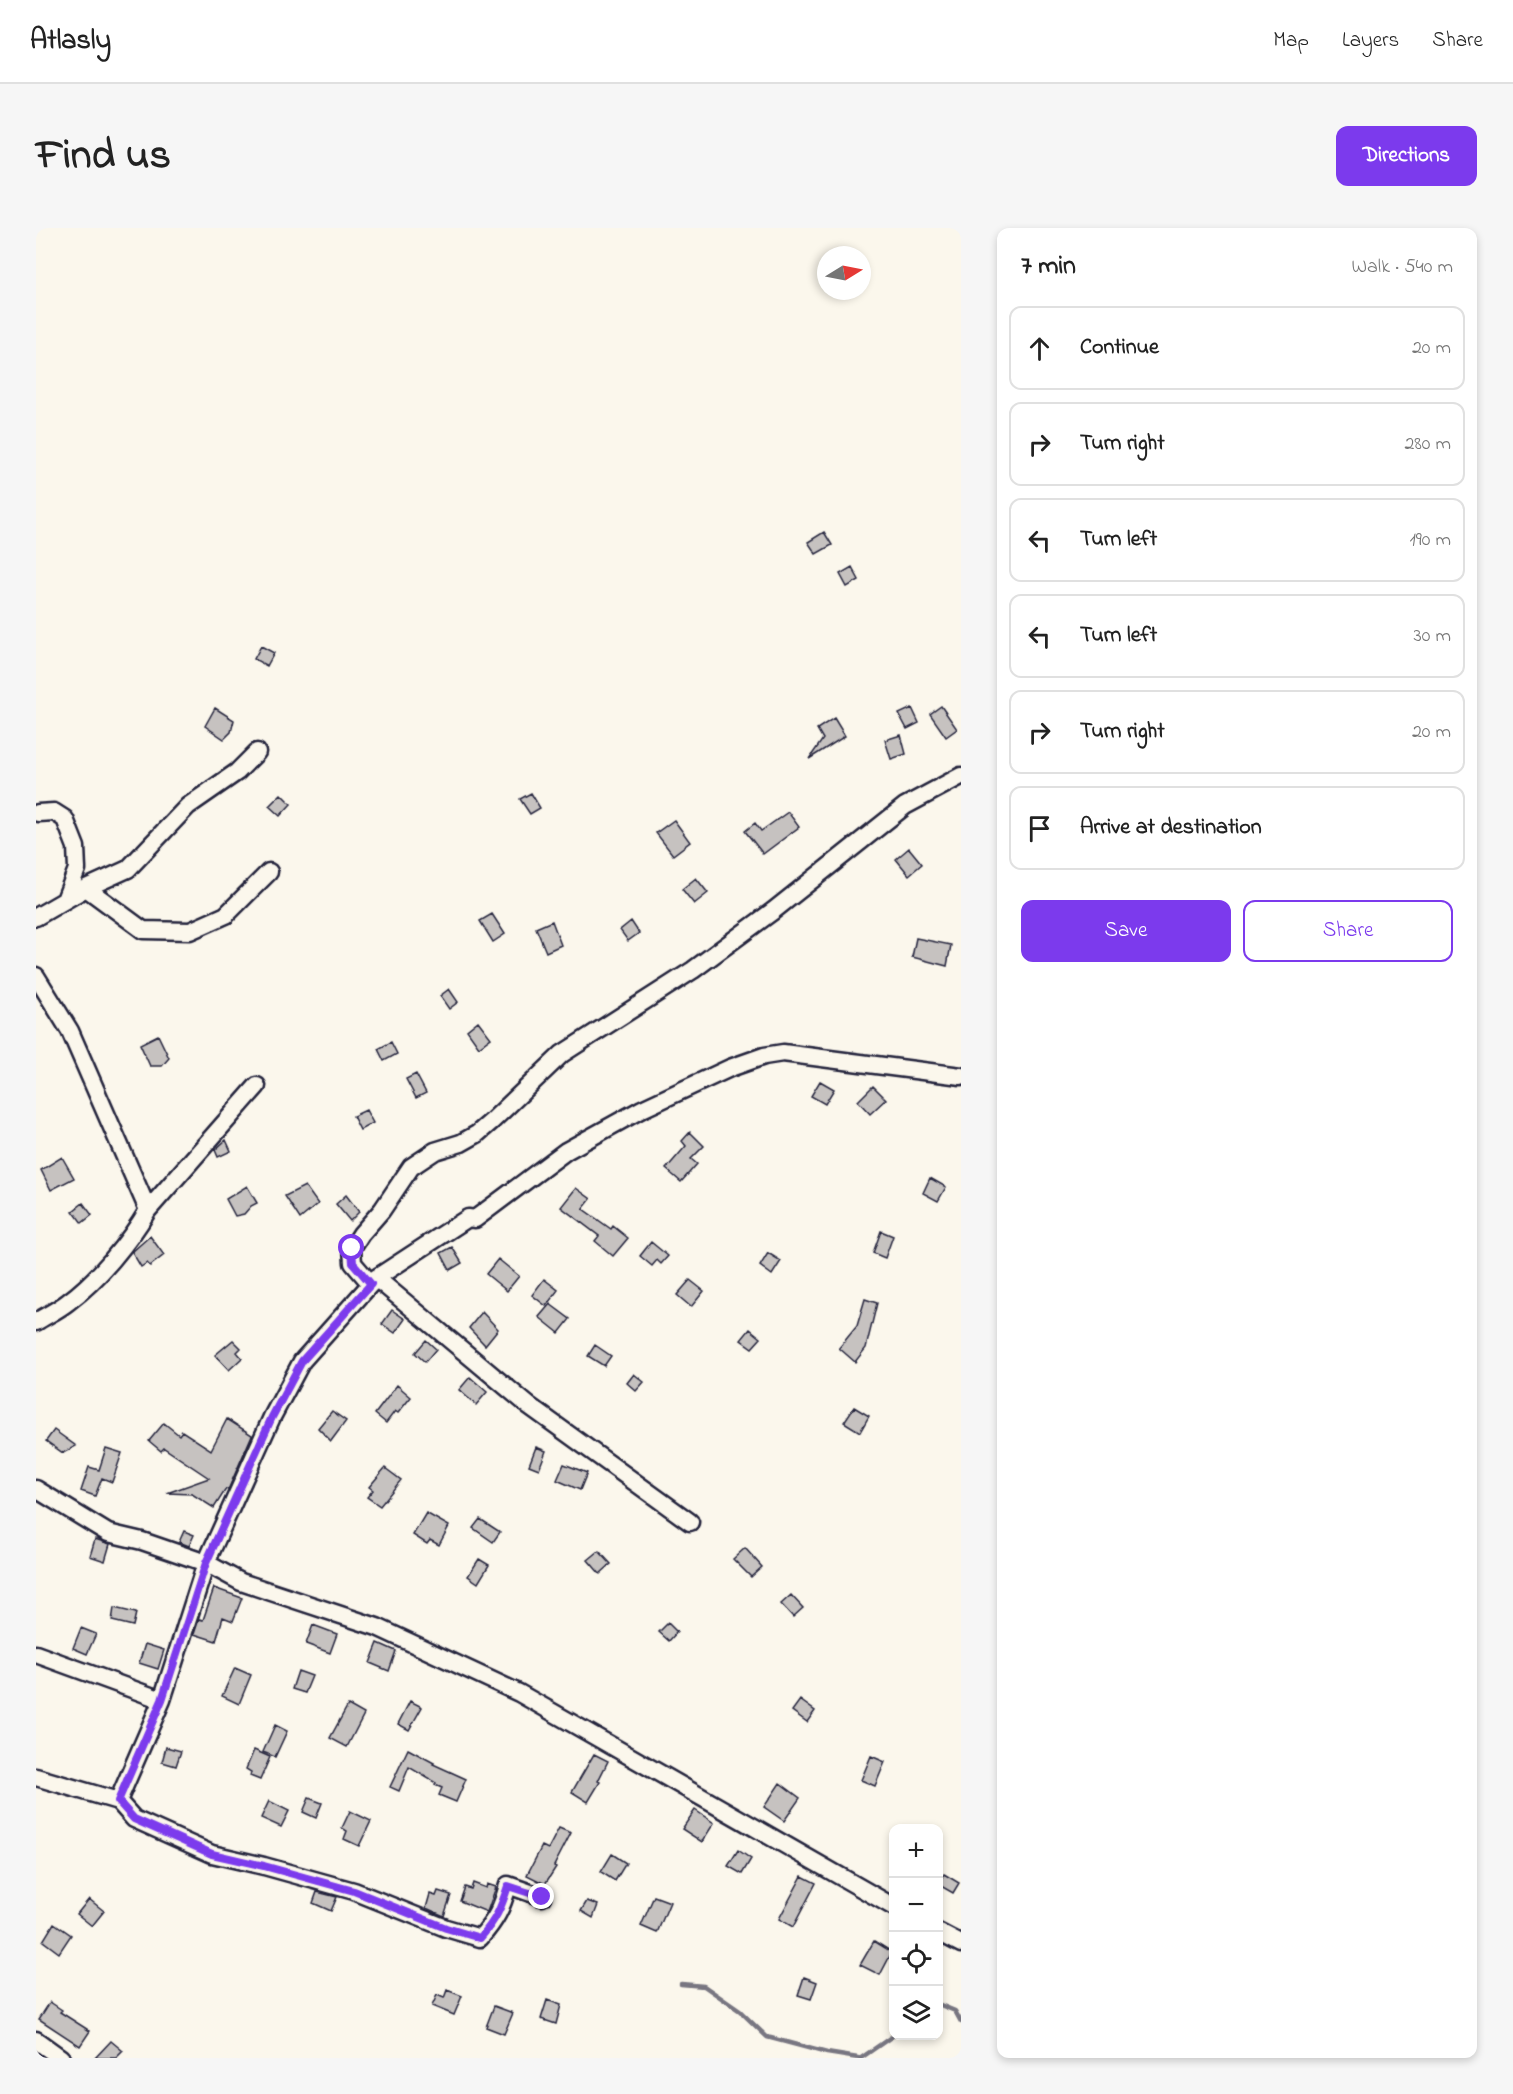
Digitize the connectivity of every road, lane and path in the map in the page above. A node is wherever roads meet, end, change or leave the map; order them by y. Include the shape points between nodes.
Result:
1 (257, 752) dead end
2 (961, 776) edge
3 (38, 813) dead end
4 (269, 872) dead end
5 (86, 888) junction
6 (65, 900) junction
7 (36, 917) edge
8 (36, 976) edge
9 (961, 1076) edge
10 (257, 1086) dead end
11 (148, 1210) junction
12 (374, 1281) junction
13 (36, 1322) edge
14 (36, 1489) edge
15 (690, 1522) dead end
16 (206, 1563) junction
17 (36, 1654) edge
18 (162, 1700) junction
19 (36, 1777) edge
20 (118, 1801) junction
21 (542, 1897) dead end
22 (889, 1903) edge
23 (943, 1934) edge
24 (961, 1944) edge
25 (36, 2040) edge
26 (61, 2058) edge

1 - 5 street via 237,772 188,806 128,869
2 - 12 street via 905,806 693,970 562,1054 477,1134 435,1151 411,1167 352,1248 353,1263
3 - 6 street via 54,812 65,819 76,847 77,869
4 - 5 street via 226,915 190,931 143,930
5 - 6 street
6 - 7 street
8 - 11 street via 70,1031
9 - 12 street via 783,1053 738,1065 642,1109 566,1151 475,1220 468,1218
10 - 11 street
11 - 13 street via 135,1232 98,1274 69,1302
12 - 15 street via 528,1405
12 - 16 street via 302,1361 272,1417
14 - 16 street via 108,1533
16 - 18 street
16 - 22 street via 241,1582 377,1628 519,1693
17 - 18 street
18 - 20 street
19 - 20 street
20 - 21 street via 134,1819 212,1854 354,1891 480,1938 501,1909 508,1886
23 - 24 street
25 - 26 street

